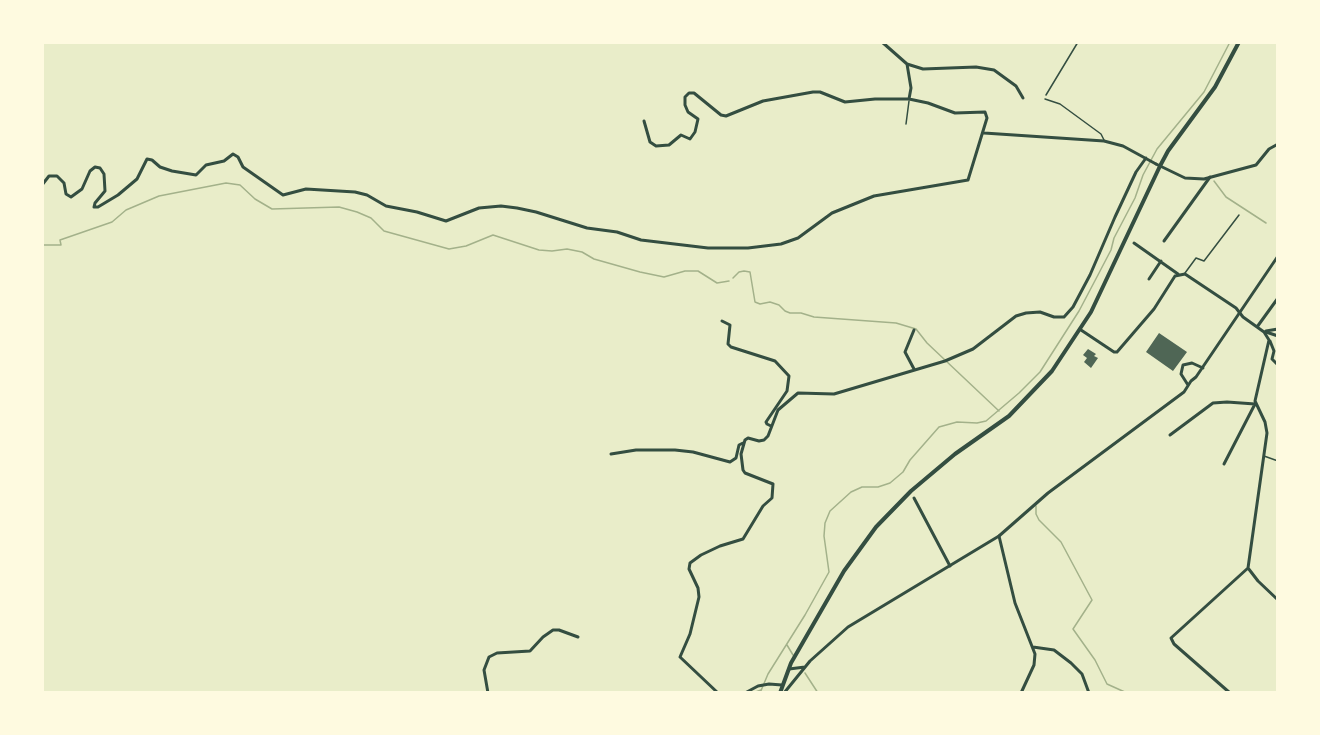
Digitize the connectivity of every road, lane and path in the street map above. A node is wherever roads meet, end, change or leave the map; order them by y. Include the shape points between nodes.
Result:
1 (882, 42) edge
2 (1077, 42) edge
3 (1239, 42) edge
4 (907, 64) junction
5 (1023, 98) dead end
6 (909, 99) junction
7 (1045, 99) joint
8 (644, 122) dead end
9 (906, 124) dead end
10 (984, 132) junction
11 (1104, 141) junction
12 (1278, 144) edge
13 (1146, 158) junction
14 (1158, 165) junction
15 (1210, 177) junction
16 (42, 185) edge
17 (1239, 215) dead end
18 (1164, 241) dead end
19 (1134, 243) dead end
20 (1278, 256) edge
21 (1161, 261) junction
22 (1178, 274) junction
23 (1185, 274) junction
24 (1149, 279) dead end
25 (1278, 298) edge
26 (1239, 313) junction
27 (722, 321) dead end
28 (1257, 327) junction
29 (1278, 329) edge
30 (914, 330) dead end
31 (1081, 330) junction
32 (1264, 332) junction
33 (1278, 336) edge
34 (1269, 340) junction
35 (1278, 364) edge
36 (1197, 367) junction
37 (1203, 368) junction
38 (914, 369) junction
39 (1198, 372) junction
40 (1189, 380) junction
41 (1255, 404) junction
42 (771, 426) junction
43 (1170, 435) dead end
44 (743, 443) junction
45 (611, 454) dead end
46 (1264, 455) junction
47 (1278, 461) edge
48 (1224, 464) dead end
49 (914, 498) dead end
50 (999, 536) junction
51 (950, 566) junction
52 (1248, 568) junction
53 (1278, 600) edge
54 (578, 637) dead end
55 (1033, 647) junction
56 (795, 658) junction
57 (799, 667) junction
58 (805, 667) junction
59 (787, 671) junction
60 (798, 674) junction
61 (792, 681) junction
62 (782, 686) junction
63 (488, 693) edge
64 (718, 693) edge
65 (745, 693) edge
66 (782, 693) edge
67 (1021, 693) edge
68 (1089, 693) edge
69 (1230, 693) edge

1 - 4 street
2 - 7 path
3 - 14 main road via 1215,87
4 - 5 street via 923,69 994,70 1017,86
4 - 6 street
6 - 8 street via 845,102 813,92 763,101 726,116 689,93 685,105 698,124 690,139 681,135 669,145 656,146 650,142
6 - 9 lane
6 - 10 street via 955,113 985,112
7 - 11 lane via 1060,104 1101,134
10 - 11 street
10 - 16 street via 968,180 874,196 832,213 798,238 748,248 641,240 501,206 479,208 446,221 386,206 355,192 306,189 284,195 243,167 233,154 224,161 206,165 196,175 172,171 147,159 137,179 98,207 94,203 105,191 100,168 90,171 82,189 70,197 57,176 49,177
11 - 13 street
12 - 15 street via 1256,165
13 - 14 street
13 - 38 street via 1090,275 1064,317 1040,312 1016,316 973,349
14 - 15 street via 1189,179
14 - 31 main road
15 - 18 street
17 - 23 lane via 1204,261 1196,258
19 - 21 street
20 - 26 street
21 - 22 street
21 - 24 street
22 - 23 street
22 - 31 street via 1155,309 1117,352
23 - 26 street
25 - 28 street
26 - 28 street
26 - 37 street
27 - 42 street via 730,325 731,347 775,361 789,376 785,396 766,422
28 - 32 street
29 - 32 street
30 - 38 street via 905,352
31 - 56 main road via 1023,404 910,491 876,527 844,571
32 - 33 street
32 - 34 street
34 - 35 street via 1274,351 1272,360
34 - 41 street
36 - 37 street
36 - 39 street
36 - 40 street via 1189,363 1181,368 1181,374
37 - 39 street
38 - 42 street via 834,394 798,393 778,410
39 - 40 street via 1197,377
40 - 50 street via 1184,392 1048,493
41 - 43 street via 1213,403
41 - 46 street via 1266,427
41 - 48 street
42 - 44 street via 764,440 748,438
44 - 45 street via 730,462 675,450
44 - 64 street via 743,470 773,484 772,498 743,539 720,546 690,563 699,597 680,657
46 - 47 lane
46 - 52 street
49 - 51 street
50 - 51 street
50 - 55 street via 1023,626
51 - 58 street via 848,627
52 - 53 street
52 - 69 street via 1172,638
54 - 63 street via 553,630 530,651 489,657 484,670
55 - 67 street via 1034,665
55 - 68 street via 1054,650 1071,663 1082,674
56 - 57 street
56 - 59 main road
57 - 58 street
57 - 59 street
58 - 60 street
59 - 60 street
59 - 62 main road
60 - 61 street
61 - 62 street
61 - 66 street
62 - 65 street via 758,686
62 - 66 main road

